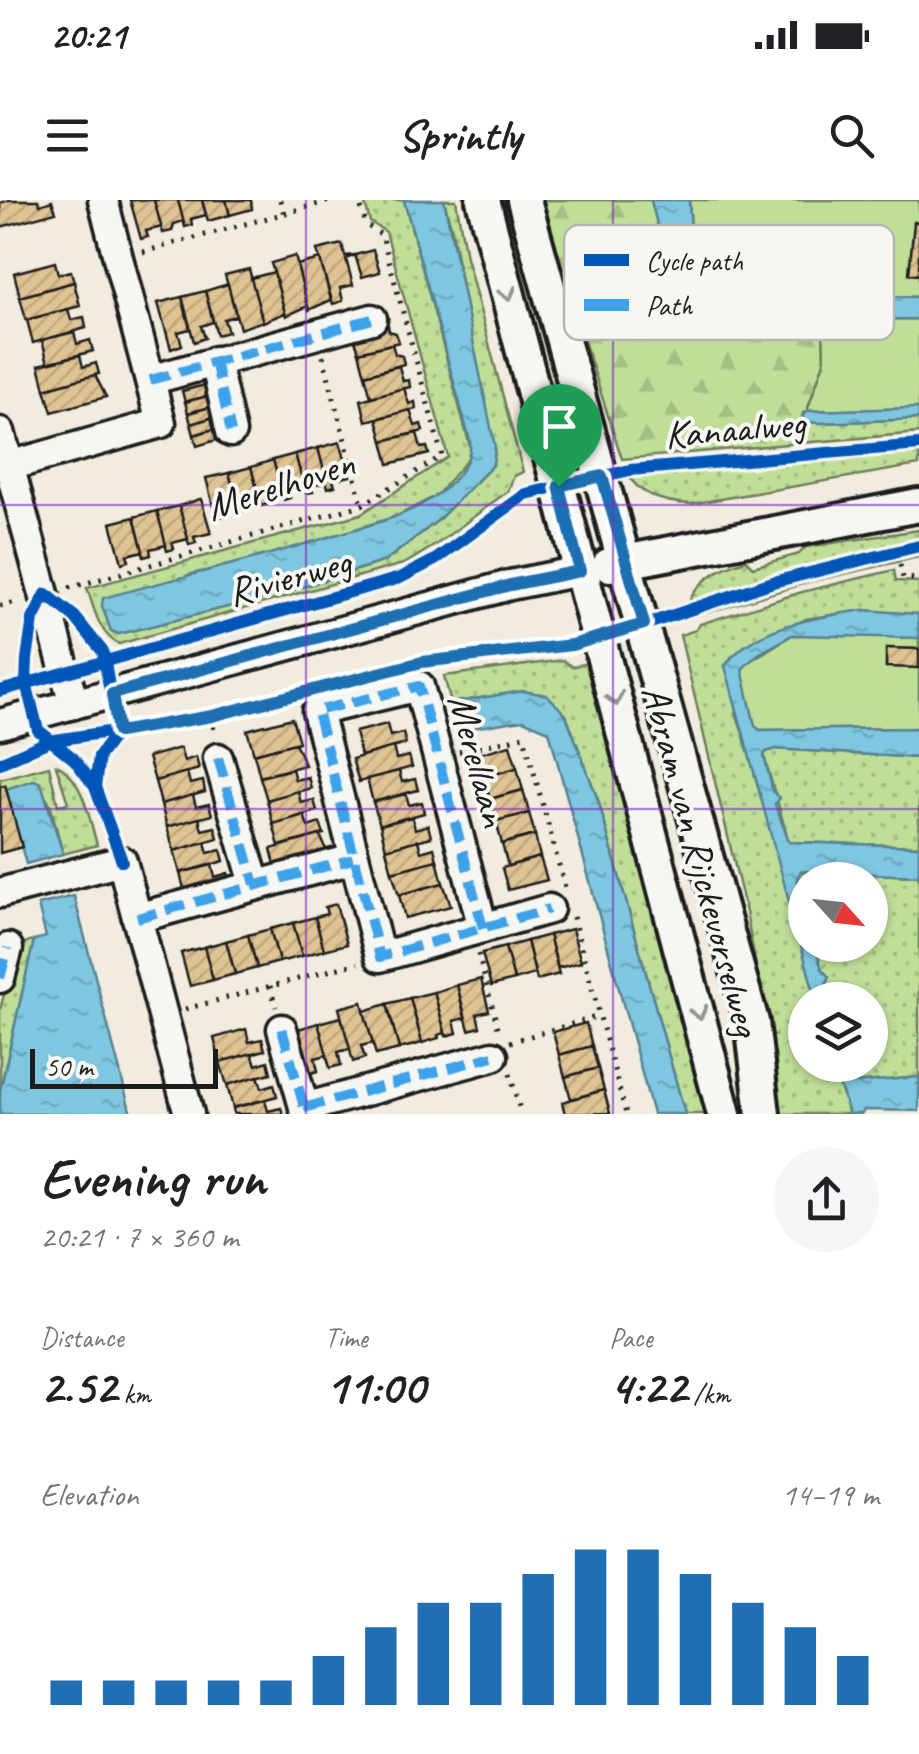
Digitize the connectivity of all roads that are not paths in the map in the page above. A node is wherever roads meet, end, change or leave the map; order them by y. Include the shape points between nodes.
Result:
1 (103, 200) edge
2 (483, 200) edge
3 (524, 200) edge
4 (372, 318) dead end
5 (215, 361) junction
6 (150, 380) junction
7 (231, 432) dead end
8 (3, 448) edge
9 (919, 505) edge
10 (626, 562) junction
11 (580, 571) junction
12 (74, 704) junction
13 (0, 724) edge
14 (218, 758) dead end
15 (353, 860) junction
16 (254, 884) junction
17 (0, 893) edge
18 (549, 910) dead end
19 (137, 918) junction
20 (478, 930) junction
21 (8, 948) dead end
22 (0, 978) edge
23 (282, 1029) dead end
24 (498, 1050) road end
25 (305, 1111) edge
26 (189, 1114) edge
27 (724, 1114) edge
28 (763, 1114) edge

1 - 6 street
2 -> 11 main road, Abram van Rijckevorselweg
3 - 10 main road, Abram van Rijckevorselweg
4 - 5 street
5 - 6 street
5 - 7 street, Merelhoven
6 - 8 street via 161,423
8 - 12 street
9 - 10 main road
10 - 11 main road
10 - 28 main road, Abram van Rijckevorselweg via 752,1022
11 - 12 street, Rivierweg
11 -> 27 main road, Abram van Rijckevorselweg
12 - 13 street, Rivierweg
14 - 16 street
15 - 16 street
15 - 20 street, Merellaan via 380,957
15 - 20 street, Merellaan via 317,711 419,686
16 - 19 street
17 - 19 street via 122,861
18 - 20 street
19 - 26 street
21 - 22 street
23 - 25 street
24 - 25 street

